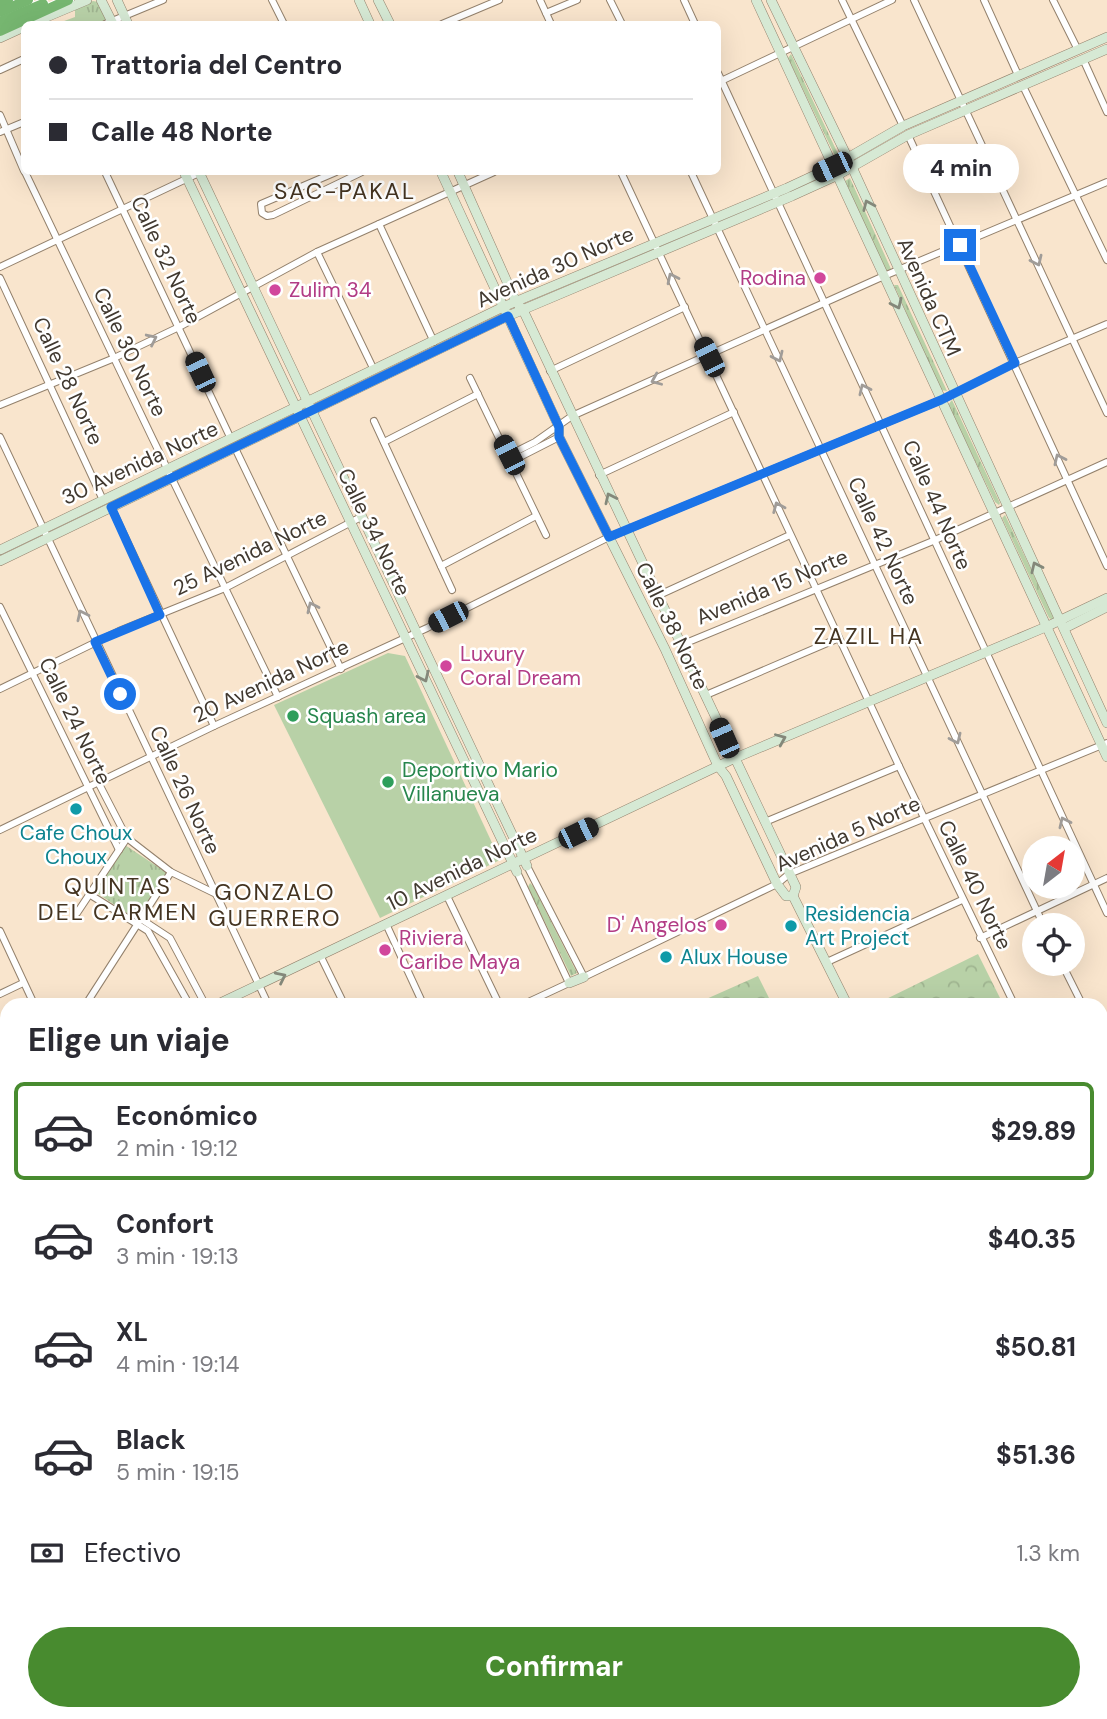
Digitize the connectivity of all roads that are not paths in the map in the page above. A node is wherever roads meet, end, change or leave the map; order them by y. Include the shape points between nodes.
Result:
1 (8, 0) edge
2 (28, 0) edge
3 (53, 0) edge
4 (68, 0) edge
5 (87, 0) edge
6 (101, 0) edge
7 (117, 0) edge
8 (163, 0) edge
9 (272, 0) edge
10 (359, 0) edge
11 (378, 0) edge
12 (499, 0) edge
13 (540, 0) edge
14 (577, 0) edge
15 (610, 0) edge
16 (684, 0) edge
17 (756, 0) edge
18 (771, 0) edge
19 (842, 0) edge
20 (892, 0) edge
21 (914, 0) edge
22 (984, 0) edge
23 (1053, 0) edge
24 (0, 3) edge
25 (0, 12) edge
26 (546, 13) junction
27 (127, 20) edge
28 (851, 20) junction
29 (32, 21) edge
30 (35, 21) edge
31 (109, 21) edge
32 (282, 21) edge
33 (369, 21) edge
34 (388, 21) edge
35 (449, 21) edge
36 (550, 21) edge
37 (620, 21) edge
38 (694, 21) edge
39 (0, 22) edge
40 (21, 26) edge
41 (21, 27) edge
42 (0, 31) edge
43 (1107, 37) edge
44 (0, 38) edge
45 (792, 47) junction
46 (1107, 49) edge
47 (1078, 50) junction
48 (780, 52) junction
49 (1083, 59) junction
50 (21, 60) edge
51 (0, 70) edge
52 (1018, 75) junction
53 (721, 81) edge
54 (721, 86) edge
55 (1023, 86) junction
56 (960, 100) junction
57 (966, 110) junction
58 (1107, 112) edge
59 (0, 115) edge
60 (21, 123) edge
61 (903, 126) junction
62 (3, 131) edge
63 (908, 135) junction
64 (846, 159) junction
65 (21, 164) edge
66 (852, 167) junction
67 (834, 171) junction
68 (27, 175) edge
69 (106, 175) edge
70 (186, 175) edge
71 (201, 175) edge
72 (329, 175) edge
73 (356, 175) edge
74 (442, 175) edge
75 (459, 175) edge
76 (486, 175) edge
77 (622, 175) edge
78 (692, 175) edge
79 (1107, 182) edge
80 (463, 183) junction
81 (450, 189) junction
82 (1076, 196) junction
83 (775, 198) junction
84 (124, 210) junction
85 (714, 219) junction
86 (1018, 221) junction
87 (379, 224) junction
88 (719, 228) junction
89 (58, 242) junction
90 (655, 242) junction
91 (960, 245) junction
92 (317, 251) junction
93 (660, 253) junction
94 (1107, 260) edge
95 (0, 267) edge
96 (897, 271) junction
97 (884, 276) junction
98 (0, 278) edge
99 (252, 288) junction
100 (241, 293) junction
101 (516, 302) junction
102 (825, 305) junction
103 (685, 307) junction
104 (523, 310) junction
105 (506, 311) junction
106 (1107, 324) edge
107 (178, 327) junction
108 (765, 330) junction
109 (1074, 339) junction
110 (434, 342) junction
111 (709, 357) junction
112 (112, 359) junction
113 (1015, 363) junction
114 (374, 370) junction
115 (550, 371) junction
116 (470, 378) dead end
117 (51, 382) junction
118 (478, 394) junction
119 (954, 394) junction
120 (941, 400) junction
121 (0, 405) edge
122 (308, 407) junction
123 (297, 412) junction
124 (734, 412) junction
125 (1107, 413) edge
126 (572, 416) junction
127 (374, 421) dead end
128 (881, 424) junction
129 (559, 432) junction
130 (0, 437) edge
131 (384, 442) junction
132 (233, 443) junction
133 (820, 448) junction
134 (510, 458) junction
135 (1107, 462) edge
136 (763, 472) junction
137 (170, 473) junction
138 (599, 475) junction
139 (1068, 479) junction
140 (107, 504) junction
141 (1008, 508) junction
142 (995, 513) junction
143 (536, 516) junction
144 (361, 517) junction
145 (350, 524) junction
146 (625, 532) junction
147 (44, 534) junction
148 (546, 535) dead end
149 (790, 536) junction
150 (609, 537) junction
151 (933, 541) junction
152 (0, 550) edge
153 (287, 554) junction
154 (0, 561) edge
155 (874, 563) junction
156 (441, 566) junction
157 (1107, 566) edge
158 (817, 587) junction
159 (225, 588) junction
160 (452, 590) dead end
161 (657, 596) junction
162 (1107, 598) edge
163 (0, 607) edge
164 (1107, 607) edge
165 (160, 615) junction
166 (1063, 624) junction
167 (1050, 630) junction
168 (417, 633) junction
169 (406, 638) junction
170 (839, 638) junction
171 (95, 642) junction
172 (681, 645) junction
173 (665, 649) junction
174 (984, 652) junction
175 (341, 669) junction
176 (33, 674) junction
177 (928, 677) junction
178 (0, 689) edge
179 (706, 695) junction
180 (278, 697) junction
181 (870, 705) junction
182 (1107, 723) edge
183 (214, 726) junction
184 (1103, 733) edge
185 (466, 741) junction
186 (1104, 744) edge
187 (456, 746) junction
188 (151, 757) junction
189 (1107, 757) edge
190 (733, 759) junction
191 (719, 766) junction
192 (899, 766) junction
193 (1040, 770) junction
194 (98, 782) junction
195 (87, 787) junction
196 (982, 795) junction
197 (924, 819) junction
198 (765, 822) junction
199 (0, 830) edge
200 (127, 838) junction
201 (119, 850) junction
202 (524, 862) junction
203 (514, 867) junction
204 (171, 872) junction
205 (789, 874) junction
206 (1107, 878) edge
207 (777, 884) junction
208 (1093, 884) junction
209 (214, 893) junction
210 (89, 894) junction
211 (447, 896) junction
212 (793, 897) junction
213 (962, 900) junction
214 (77, 913) dead end
215 (1038, 913) joint
216 (1107, 913) edge
217 (1022, 920) edge
218 (140, 922) junction
219 (387, 926) junction
220 (0, 931) edge
221 (980, 938) junction
222 (321, 957) junction
223 (827, 962) junction
224 (1068, 976) edge
225 (584, 977) junction
226 (23, 983) junction
227 (569, 983) junction
228 (260, 986) junction
229 (0, 994) edge
230 (31, 998) edge
231 (90, 998) edge
232 (186, 998) edge
233 (202, 998) edge
234 (232, 998) edge
235 (265, 998) edge
236 (341, 998) edge
237 (420, 998) edge
238 (496, 998) edge
239 (537, 998) edge
240 (844, 998) edge
241 (1011, 998) edge
242 (1079, 998) edge

1 - 24 highway
2 - 25 highway
3 - 39 highway
4 - 29 highway
5 - 30 main road
6 - 31 main road
7 - 27 main road
8 - 27 street
9 - 32 street
10 - 33 main road
11 - 34 main road
12 - 35 street
13 - 26 street
14 - 26 street
15 - 37 street
16 - 38 street
17 - 48 main road, Avenida CTM
18 - 45 main road, Avenida CTM
19 - 28 street
20 - 28 street
21 - 56 street
22 - 52 street
23 - 47 street
26 - 36 street
28 - 45 street
28 - 61 street
40 - 42 highway
41 - 44 main road
43 - 47 main road
45 - 48 street
45 - 64 main road, Avenida CTM
46 - 49 main road
47 - 52 main road
48 - 53 street
48 - 67 main road, Avenida CTM
49 - 55 main road
49 - 58 street
50 - 51 street
52 - 56 main road
54 - 83 street, Calle 44 Norte
55 - 57 main road
55 - 82 street
56 - 57 street
56 - 61 main road
57 - 63 main road
57 - 86 street
59 - 62 street, Calle 30 Norte
60 - 62 street
61 - 64 main road
62 - 65 street, Calle 30 Norte
63 - 66 main road
63 - 91 street
64 - 66 main road, Avenida CTM
64 - 67 main road
66 - 67 main road
96 -> 66 main road, Avenida CTM
67 - 83 main road, Avenida 30 Norte
67 - 83 main road, Avenida 30 Norte via 792,197
67 - 97 main road, Avenida CTM
68 - 89 street, Calle 30 Norte
69 - 84 street, Calle 32 Norte
70 - 84 street
70 - 100 main road, Calle 34 Norte
71 - 99 main road, Calle 34 Norte
72 - 73 street via 261,204 262,213 274,215
74 - 81 main road, Calle 38 Norte
75 - 80 main road, Calle 38 Norte
76 - 80 street
77 - 90 street, Calle 40 Norte
78 - 85 street, Calle 42 Norte
79 - 82 street
80 - 81 street
80 - 101 main road, Calle 38 Norte
81 - 87 street
81 - 105 main road, Calle 38 Norte
82 - 86 street
82 - 94 street
83 - 85 main road, Avenida 30 Norte
83 - 88 main road, Avenida 30 Norte
83 - 102 street, Calle 44 Norte
84 - 89 street
84 - 107 street, Calle 32 Norte
85 - 88 street, Calle 42 Norte
85 - 90 main road, Avenida 30 Norte
86 - 91 street
86 -> 109 street
87 - 92 street
87 - 110 street
88 - 93 main road, Avenida 30 Norte
88 - 108 street, Calle 42 Norte
89 - 95 street
89 - 112 street, Calle 30 Norte
90 - 93 street, Calle 40 Norte
90 - 101 main road, Avenida 30 Norte
91 - 96 street
91 - 113 street
92 - 99 street
92 - 114 street
103 -> 93 street, Calle 40 Norte
93 - 104 main road, Avenida 30 Norte
96 - 97 street
96 - 119 main road, Avenida CTM
97 - 102 street
97 -> 120 main road, Avenida CTM
98 - 117 street, Calle 28 Norte
99 - 100 street
99 - 122 main road, Calle 34 Norte
100 - 107 street
100 - 123 main road, Calle 34 Norte
101 - 104 main road, Calle 38 Norte
101 - 105 main road, Avenida 30 Norte
102 - 108 street
128 -> 102 street, Calle 44 Norte
103 - 111 street, Calle 40 Norte
103 - 115 street
104 - 105 main road, Avenida 30 Norte
104 - 115 main road, Calle 38 Norte
105 - 110 main road, Avenida 30 Norte
105 - 122 main road, Avenida 30 Norte
105 - 129 main road, Calle 38 Norte
106 - 109 street
112 -> 107 street
107 - 132 street, Calle 32 Norte
108 - 111 street
108 -> 133 street, Calle 42 Norte
109 - 113 street
109 - 125 street
110 - 114 main road, Avenida 30 Norte
111 - 124 street, Calle 40 Norte
111 -> 126 street
112 - 117 street
112 - 137 street, Calle 30 Norte
113 - 119 street
139 -> 113 street
114 - 122 main road, Avenida 30 Norte
115 - 126 main road, Calle 38 Norte
116 - 118 street
117 - 121 street
117 - 140 street, Calle 28 Norte
118 - 131 street
118 - 134 street
119 - 120 street
119 - 141 main road, Avenida CTM
120 - 128 street
120 - 142 main road, Avenida CTM
122 - 123 main road, Avenida 30 Norte
122 - 144 main road, Calle 34 Norte
123 - 132 main road, 30 Avenida Norte
123 - 145 main road, Calle 34 Norte
124 - 136 street, Calle 40 Norte
124 - 138 street
126 - 129 street
126 - 138 main road, Calle 38 Norte
127 - 131 street
128 - 133 street
128 - 151 street, Calle 44 Norte
129 - 134 street
129 - 150 main road, Calle 38 Norte
130 - 147 street, Calle 26 Norte
131 - 156 street
132 - 137 main road
132 - 153 street, Calle 32 Norte
133 - 136 street
133 - 155 street, Calle 42 Norte
134 - 143 street
135 - 139 street, Avenida 15 Norte
136 - 146 street
149 -> 136 street, Calle 40 Norte
137 - 140 main road
137 - 159 street, Calle 30 Norte
146 -> 138 main road, Calle 38 Norte
139 - 141 street, Avenida 15 Norte
139 - 157 street
140 - 147 main road, 30 Avenida Norte
140 - 147 main road, 30 Avenida Norte via 85,519
140 - 165 street, Calle 28 Norte
141 - 142 street, Avenida 15 Norte
166 -> 141 main road, Avenida CTM
142 - 151 street, Avenida 15 Norte
142 - 167 main road, Avenida CTM
143 - 148 street
143 - 156 street
144 - 145 street, 25 Avenida Norte
144 - 168 main road, Calle 34 Norte
145 - 153 street, 25 Avenida Norte
145 - 169 main road, Calle 34 Norte
146 - 150 street
146 - 161 main road, Calle 38 Norte
147 - 152 main road, 30 Avenida Norte
147 - 154 main road, 30 Avenida Norte
171 -> 147 street, Calle 26 Norte
149 - 158 street, Calle 40 Norte
149 - 161 street
150 - 168 street
150 - 173 main road, Calle 38 Norte
151 - 155 street, Avenida 15 Norte
151 - 174 street, Calle 44 Norte
153 - 159 street, 25 Avenida Norte
175 -> 153 street, Calle 32 Norte
155 - 158 street, Avenida 15 Norte
155 - 177 street, Calle 42 Norte
156 - 160 street
158 - 170 street, Calle 40 Norte
158 - 172 street, Avenida 15 Norte
159 - 165 street, 25 Avenida Norte
159 - 180 street, Calle 30 Norte
161 - 172 main road, Calle 38 Norte
162 - 166 main road, 10 Avenida Norte
163 - 176 street, Calle 24 Norte
164 - 166 main road, 10 Avenida Norte
165 - 171 street, 25 Avenida Norte
165 - 183 street, Calle 28 Norte
166 - 167 main road, 10 Avenida Norte
166 - 182 main road, Avenida CTM
167 - 174 main road, 10 Avenida Norte
167 - 184 main road, Avenida CTM
168 - 169 street, 20 Avenida Norte
168 - 185 main road, Calle 34 Norte
169 - 175 street, 20 Avenida Norte
169 -> 187 main road, Calle 34 Norte
170 - 179 street
170 - 181 street, Calle 40 Norte
171 - 176 street, 25 Avenida Norte
171 - 188 street, Calle 26 Norte
172 - 173 main road
172 - 179 main road, Calle 38 Norte
173 - 191 main road, Calle 38 Norte
174 - 177 main road, 10 Avenida Norte
174 - 193 street, Calle 44 Norte
175 - 180 street, 20 Avenida Norte
176 - 178 street, 25 Avenida Norte
176 - 195 street, Calle 24 Norte
177 - 181 main road, 10 Avenida Norte
177 -> 196 street, Calle 42 Norte
179 - 190 main road, Calle 38 Norte
180 - 183 street, 20 Avenida Norte
190 -> 181 main road, 10 Avenida Norte
181 - 192 street, Calle 40 Norte
183 - 188 street, 20 Avenida Norte
184 - 186 main road, Avenida CTM
185 - 187 main road
185 - 202 main road, Calle 34 Norte
186 - 189 main road, Avenida CTM
186 - 193 street, Avenida 5 Norte
187 - 203 main road, Calle 34 Norte
188 - 194 street, 20 Avenida Norte
188 - 209 street, Calle 26 Norte
190 - 191 main road, 10 Avenida Norte
190 - 198 main road, Calle 38 Norte
191 - 202 main road, 10 Avenida Norte
191 - 207 main road, Calle 38 Norte
192 - 197 street, Calle 40 Norte
192 - 198 street
193 - 196 street, Avenida 5 Norte
208 -> 193 street, Calle 44 Norte
194 - 195 street, 20 Avenida Norte
194 - 200 street, Calle 24 Norte
195 - 199 street, 20 Avenida Norte
195 - 201 street, Calle 24 Norte
196 - 197 street, Avenida 5 Norte
196 - 215 street, Calle 42 Norte
197 - 205 street, Avenida 5 Norte
197 - 213 street, Calle 40 Norte
198 - 205 main road, Calle 38 Norte
200 - 201 street
200 - 204 street, Calle 26 Norte
201 - 210 street
202 - 203 main road, 10 Avenida Norte
202 - 225 street, Calle 34 Norte
203 - 211 main road, 10 Avenida Norte
203 - 227 street, Calle 34 Norte
204 - 209 street, Calle 26 Norte
204 - 218 street
205 - 207 street, Avenida 5 Norte
205 - 212 main road, Calle 38 Norte via 796,887
206 - 208 street
207 - 212 main road, Calle 38 Norte via 786,896
207 - 225 street, Avenida 5 Norte
208 - 215 street
208 - 216 street, Calle 44 Norte
209 - 228 street, Calle 26 Norte
210 - 214 street
210 - 218 street
211 - 219 main road, 10 Avenida Norte
211 - 238 street
212 - 223 main road, Calle 38 Norte
213 - 221 street, Calle 40 Norte
213 - 223 street
217 - 221 street
218 - 231 street
218 - 232 street
218 - 233 street via 170,938
219 - 222 main road, 10 Avenida Norte
219 - 237 street
220 - 226 street
221 - 241 street, Calle 40 Norte
228 -> 222 main road, 10 Avenida Norte
222 - 236 street
223 - 240 main road, Calle 38 Norte
224 - 242 street
225 - 227 main road, Avenida 5 Norte
226 - 229 street
226 - 230 street
227 - 239 street
228 - 234 main road, 10 Avenida Norte
228 - 235 street, Calle 26 Norte

